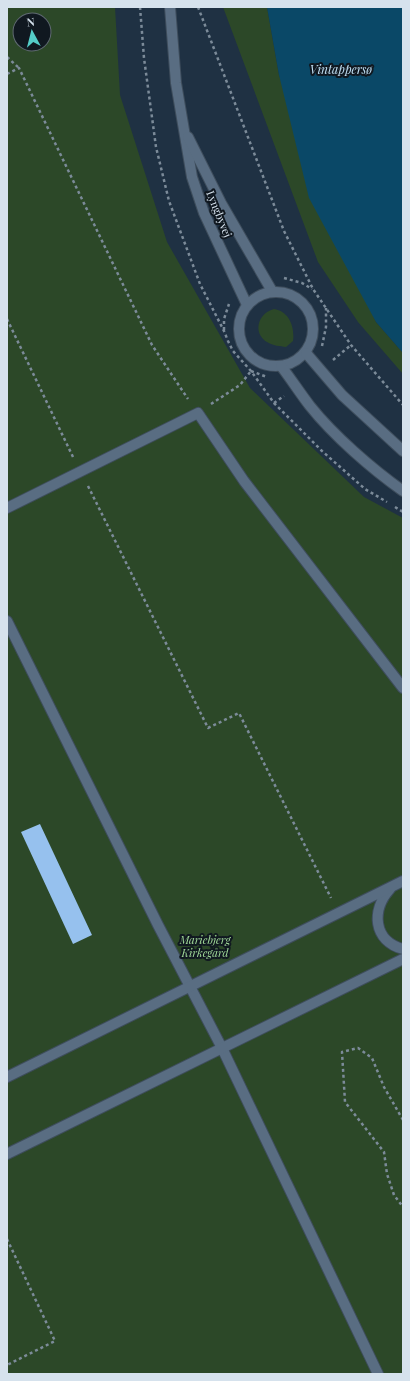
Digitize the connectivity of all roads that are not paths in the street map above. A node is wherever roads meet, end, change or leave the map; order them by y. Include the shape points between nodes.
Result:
1 (170, 7) edge
2 (183, 127) junction
3 (272, 291) junction
4 (247, 305) junction
5 (306, 352) junction
6 (281, 366) junction
7 (403, 451) edge
8 (403, 491) edge
9 (7, 508) edge
10 (7, 621) edge
11 (403, 688) edge
12 (401, 882) edge
13 (403, 949) edge
14 (403, 959) edge
15 (190, 986) junction
16 (222, 1048) junction
17 (7, 1077) edge
18 (7, 1154) edge
19 (378, 1374) edge

1 - 2 street, Lyngbyvej via 176,83
2 - 3 street, Lyngbyvej via 221,203
2 - 4 street, Lyngbyvej via 192,177 204,213
3 - 4 street via 258,296
3 - 5 street via 285,292 296,297 309,311 314,329 312,341
4 - 6 street via 239,325 239,337 243,347 259,362
5 - 6 street via 290,364
5 - 7 street via 342,395
6 - 8 street via 311,407 338,435 382,476
9 - 11 street via 198,413 244,481
10 - 15 street
12 - 13 street via 382,897 377,920 380,931 387,941
12 - 15 street
14 - 16 street
15 - 16 street
15 - 17 street
16 - 18 street
16 - 19 street

